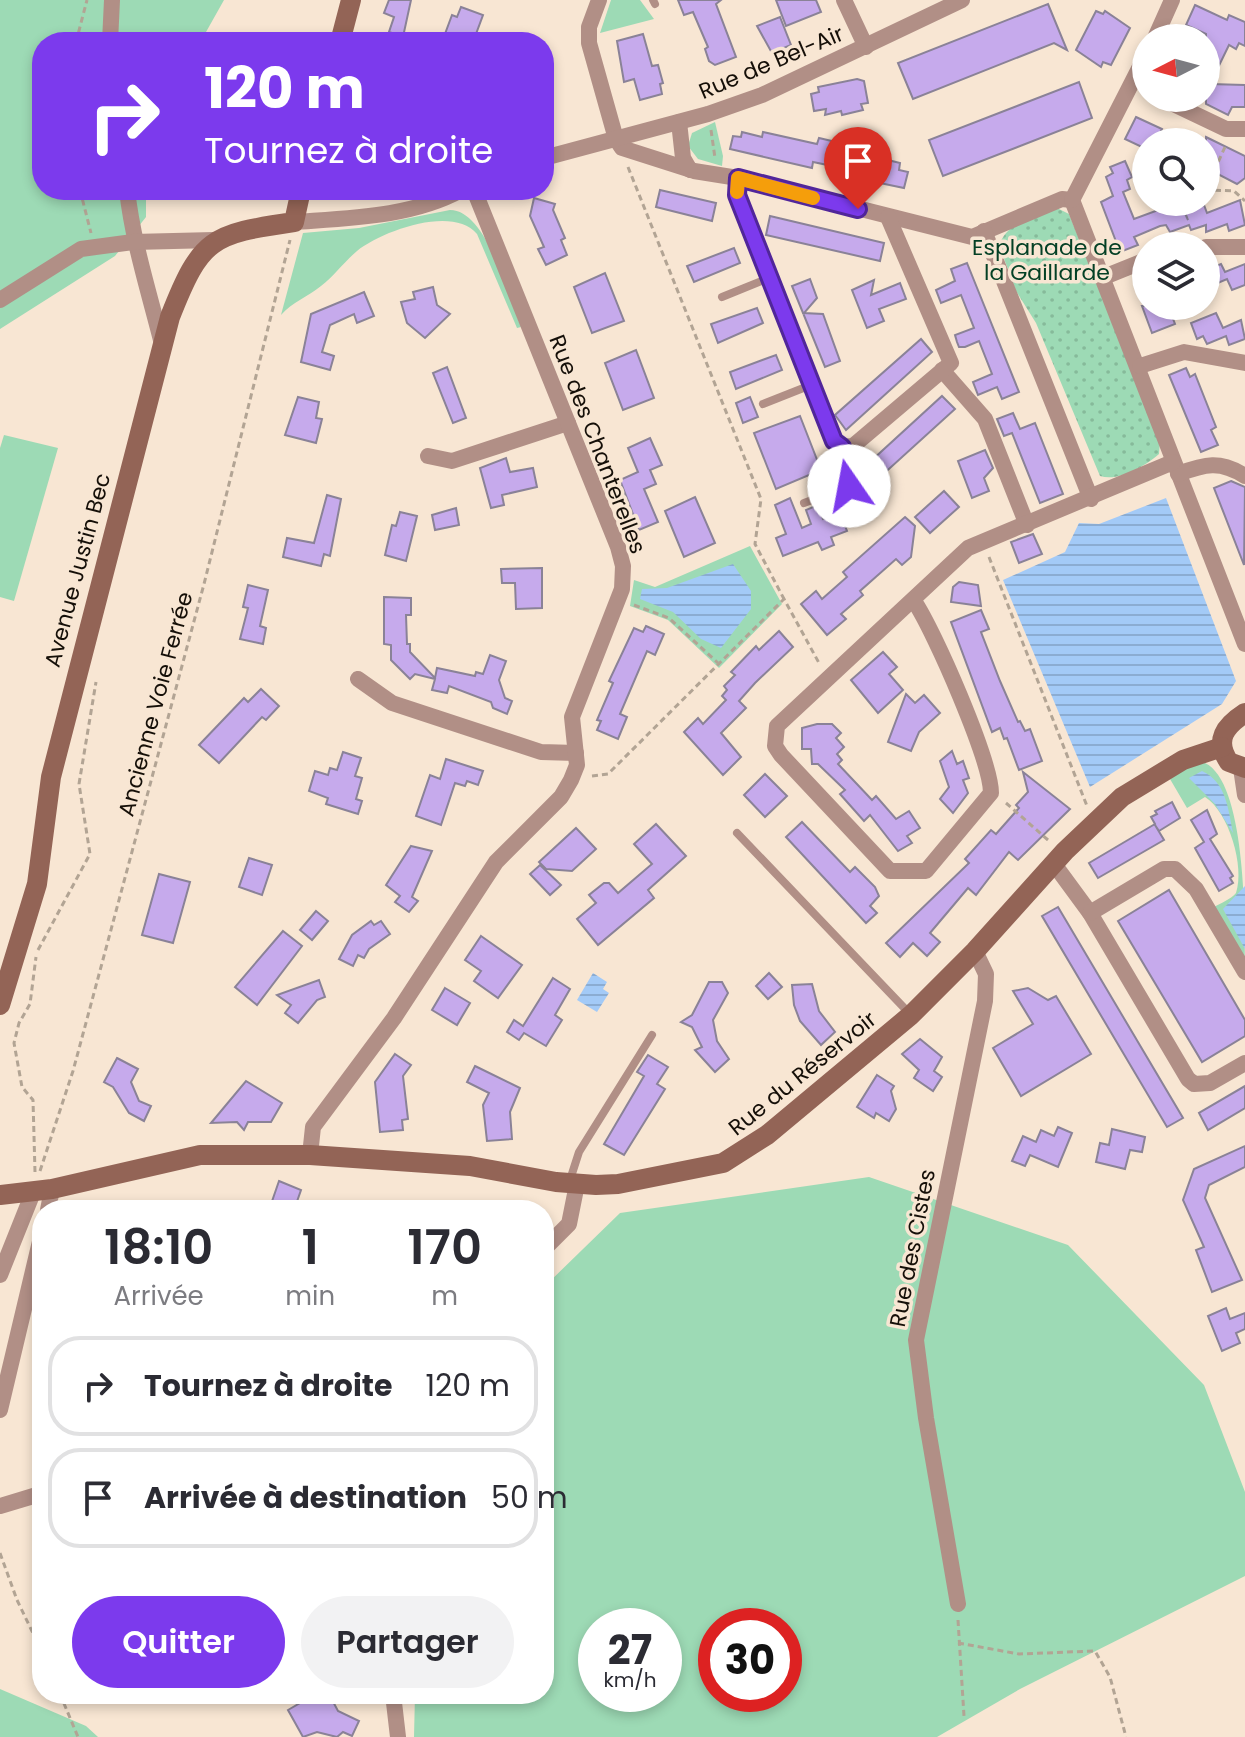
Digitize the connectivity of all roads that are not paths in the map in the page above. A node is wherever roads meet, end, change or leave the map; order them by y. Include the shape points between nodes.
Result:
1 (112, 0) edge
2 (351, 0) edge
3 (599, 0) edge
4 (844, 0) edge
5 (962, 0) edge
6 (1172, 0) edge
7 (1161, 24) edge
8 (110, 32) edge
9 (343, 32) edge
10 (866, 47) junction
11 (1132, 98) edge
12 (1190, 112) edge
13 (679, 122) junction
14 (1245, 129) edge
15 (616, 139) junction
16 (554, 155) edge
17 (690, 170) junction
18 (738, 178) junction
19 (128, 200) edge
20 (299, 200) edge
21 (435, 200) edge
22 (478, 200) edge
23 (1072, 200) junction
24 (888, 217) junction
25 (294, 222) junction
26 (984, 231) junction
27 (214, 240) junction
28 (133, 242) junction
29 (1220, 247) edge
30 (1245, 247) edge
31 (1132, 266) edge
32 (1104, 277) junction
33 (769, 278) junction
34 (722, 297) dead end
35 (0, 300) edge
36 (162, 344) junction
37 (1245, 363) edge
38 (1140, 366) junction
39 (942, 370) junction
40 (811, 385) junction
41 (763, 404) dead end
42 (568, 423) junction
43 (842, 447) junction
44 (428, 456) dead end
45 (1176, 468) junction
46 (1245, 476) edge
47 (851, 490) joint
48 (1091, 499) junction
49 (804, 503) dead end
50 (1027, 525) junction
51 (914, 601) junction
52 (1244, 639) edge
53 (358, 679) dead end
54 (1245, 713) edge
55 (1222, 747) junction
56 (576, 753) junction
57 (1243, 768) edge
58 (1245, 795) edge
59 (737, 833) dead end
60 (1060, 858) junction
61 (1090, 913) junction
62 (975, 951) junction
63 (1245, 972) edge
64 (0, 1005) edge
65 (911, 1015) junction
66 (652, 1035) dead end
67 (1245, 1063) edge
68 (310, 1155) junction
69 (0, 1182) edge
70 (573, 1184) junction
71 (37, 1187) junction
72 (0, 1195) edge
73 (43, 1200) edge
74 (554, 1239) edge
75 (0, 1275) edge
76 (32, 1275) edge
77 (0, 1410) edge
78 (32, 1496) edge
79 (0, 1506) edge
80 (958, 1604) road end
81 (394, 1704) edge
82 (398, 1737) edge

1 - 8 street
2 - 9 street
3 - 15 street via 589,43
4 - 10 street
5 - 10 street, Rue de Bel-Air
6 - 7 street
10 - 13 street, Rue de Bel-Air via 762,95
11 - 23 street
12 - 14 street via 1226,129
13 - 15 street, Rue de Bel-Air
13 - 17 street via 683,158
15 - 16 street, Rue de Bel-Air
15 - 17 street via 622,148
17 - 18 street
18 - 24 street
18 - 33 street via 737,195
19 - 28 street
20 - 25 street
21 - 25 street via 359,217
22 - 42 street, Rue des Chanterelles
23 - 26 street via 1062,199
23 - 32 street
24 - 26 street via 972,237
24 - 39 street via 951,363
25 - 27 street
26 - 48 street
27 - 28 street
27 - 36 street, Avenue Justin Bec via 196,258
28 - 35 street via 69,254
28 - 36 street via 145,269
29 - 30 street
31 - 32 street
32 - 38 street
33 - 34 lane
33 - 40 street
36 - 64 street, Avenue Justin Bec via 51,777 37,884
37 - 38 street via 1184,352
38 - 45 street
39 - 43 street via 853,446
39 - 50 street via 985,419
40 - 41 lane
40 - 43 street via 834,441
42 - 44 street via 452,461
42 - 56 street, Rue des Chanterelles via 623,566 619,600 576,697
43 - 47 street
45 - 46 street via 1210,462
45 - 48 street
45 - 52 street
47 - 49 lane
48 - 50 street
50 - 51 street via 968,548
51 - 51 street via 962,703 991,785 986,803 926,871 890,871 775,746 777,726
53 - 56 street via 392,703 541,752
54 - 55 street via 1225,728
55 - 57 street via 1229,762
55 - 60 street, Rue du Réservoir via 1183,760 1122,797
56 - 68 street, Rue des Chanterelles via 561,797 496,862 394,1018 313,1127
57 - 58 street
59 - 65 lane
60 - 61 street
60 - 62 street, Rue du Réservoir
61 - 63 street via 1164,869 1175,869 1196,889
61 - 67 street via 1188,1079 1210,1083
62 - 65 street, Rue du Réservoir
62 - 80 street, Rue des Cistes via 986,974 985,1001 916,1340
65 - 70 street, Rue du Réservoir via 735,1158 618,1184
66 - 70 lane via 579,1152
68 - 70 street, Rue du Réservoir via 470,1166
68 - 71 street, Rue du Réservoir via 189,1156
69 - 71 street
70 - 74 street via 569,1224
71 - 72 street, Rue du Réservoir
71 - 73 street
71 - 75 street
76 - 77 street
78 - 79 street
81 - 82 street

